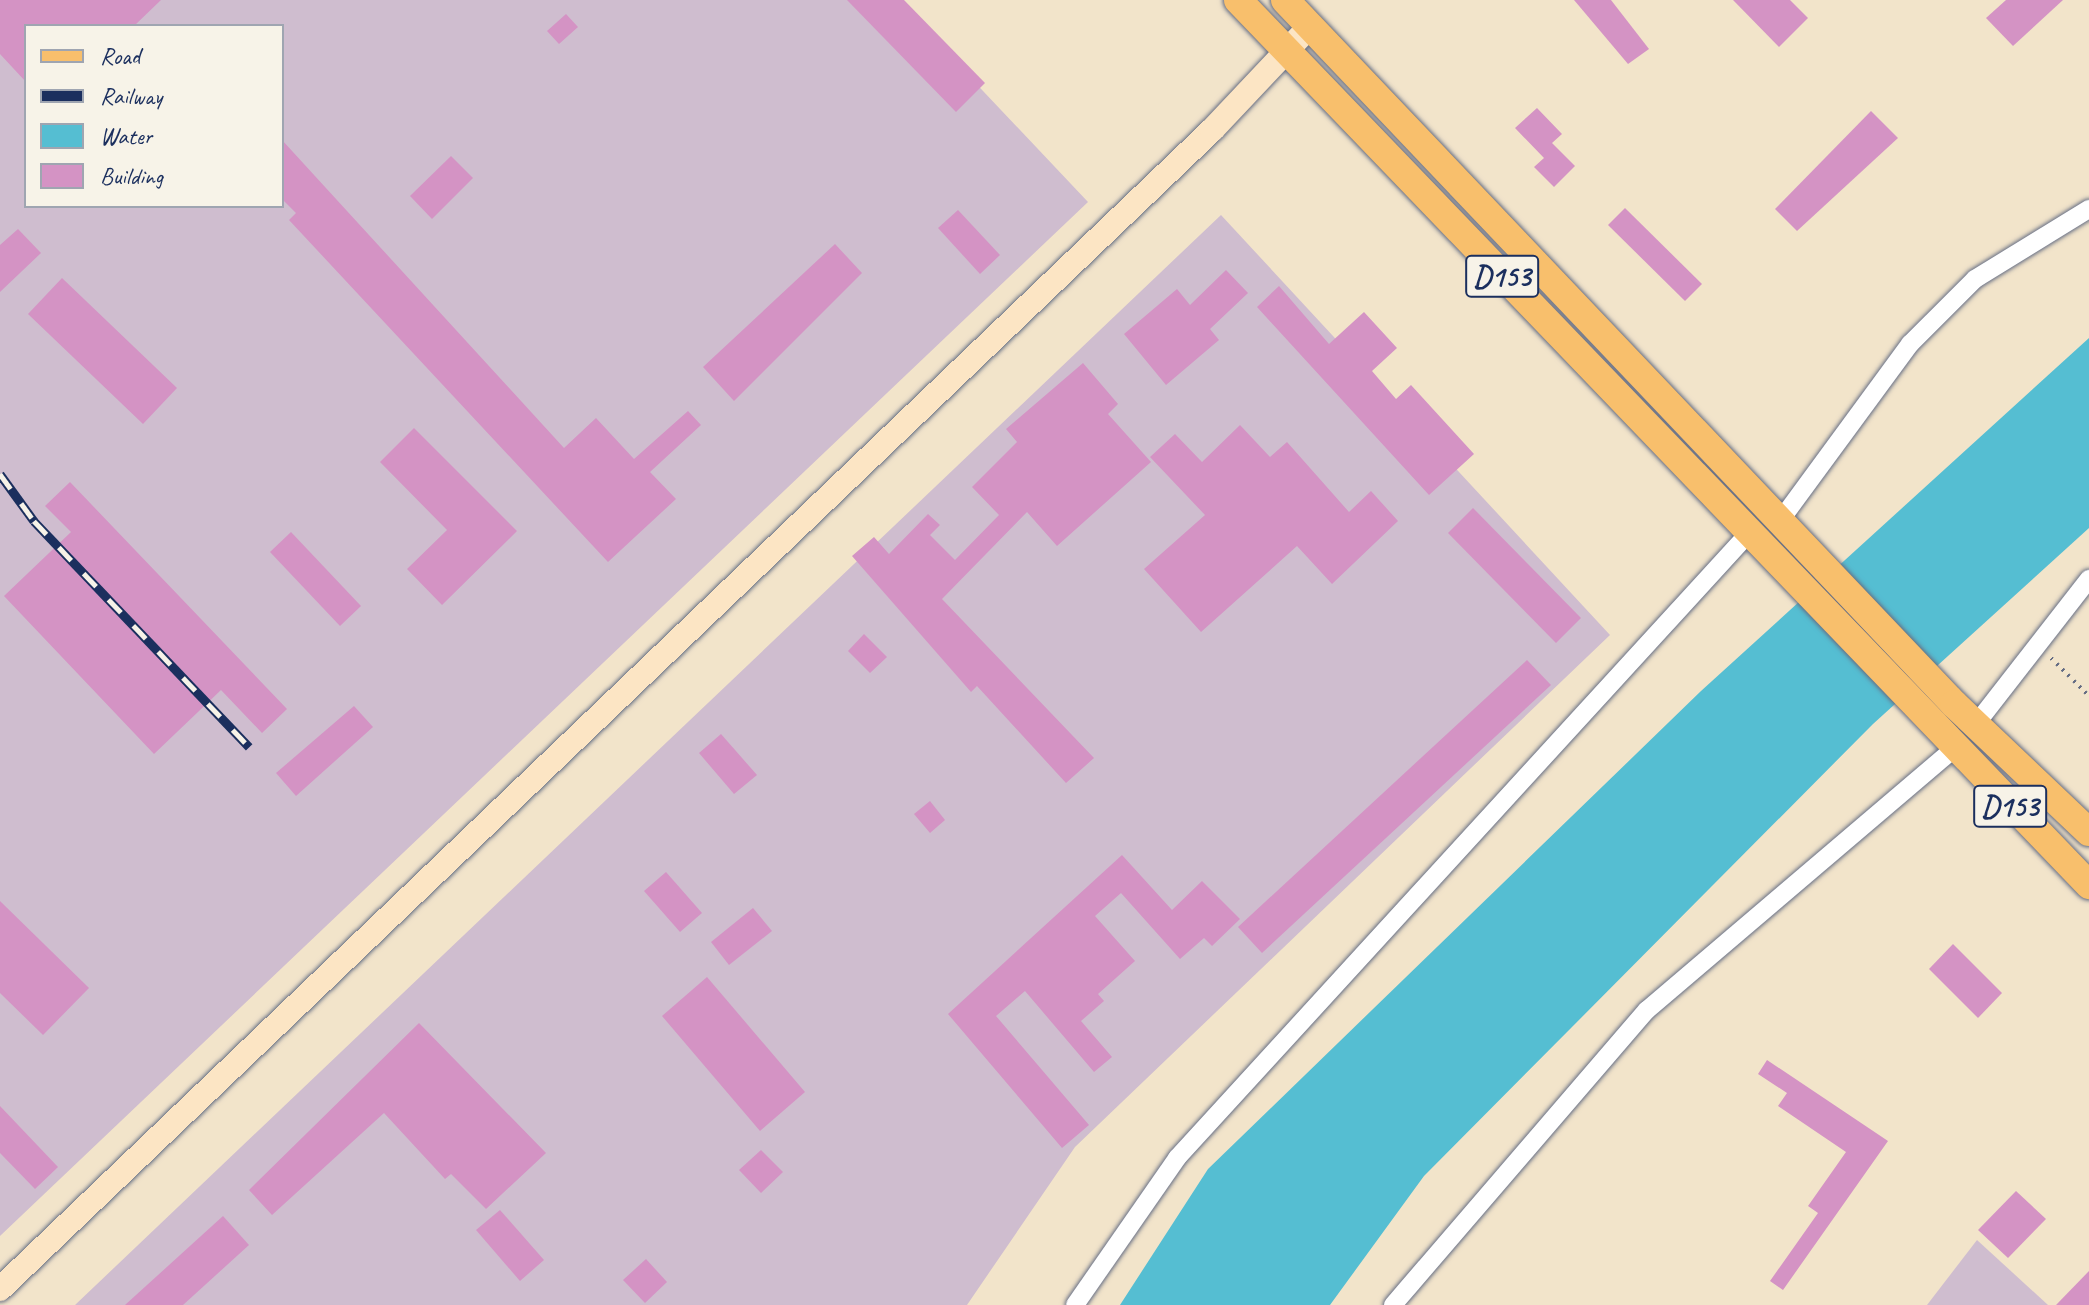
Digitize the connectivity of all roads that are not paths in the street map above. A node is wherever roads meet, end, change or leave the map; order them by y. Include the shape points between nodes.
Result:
1 (1238, 0) edge
2 (1285, 0) edge
3 (1310, 26) junction
4 (1285, 50) junction
5 (2089, 209) edge
6 (1783, 525) junction
7 (1756, 544) junction
8 (2089, 579) edge
9 (1976, 724) junction
10 (1954, 749) junction
11 (2089, 832) edge
12 (2089, 885) edge
13 (0, 1289) edge
14 (1075, 1305) edge
15 (1393, 1305) edge

1 - 4 main road, D153
2 - 3 main road, D153
3 - 4 main road
3 - 6 main road, D153
4 - 7 main road, D153
4 - 13 main road via 1212,130
5 - 6 street via 1975,279 1910,344
6 - 9 main road, D153
7 - 10 main road, D153
7 - 14 street via 1177,1158
8 - 9 street via 2033,641
9 - 11 main road, D153
10 - 12 main road, D153
10 - 15 street via 1647,1010

